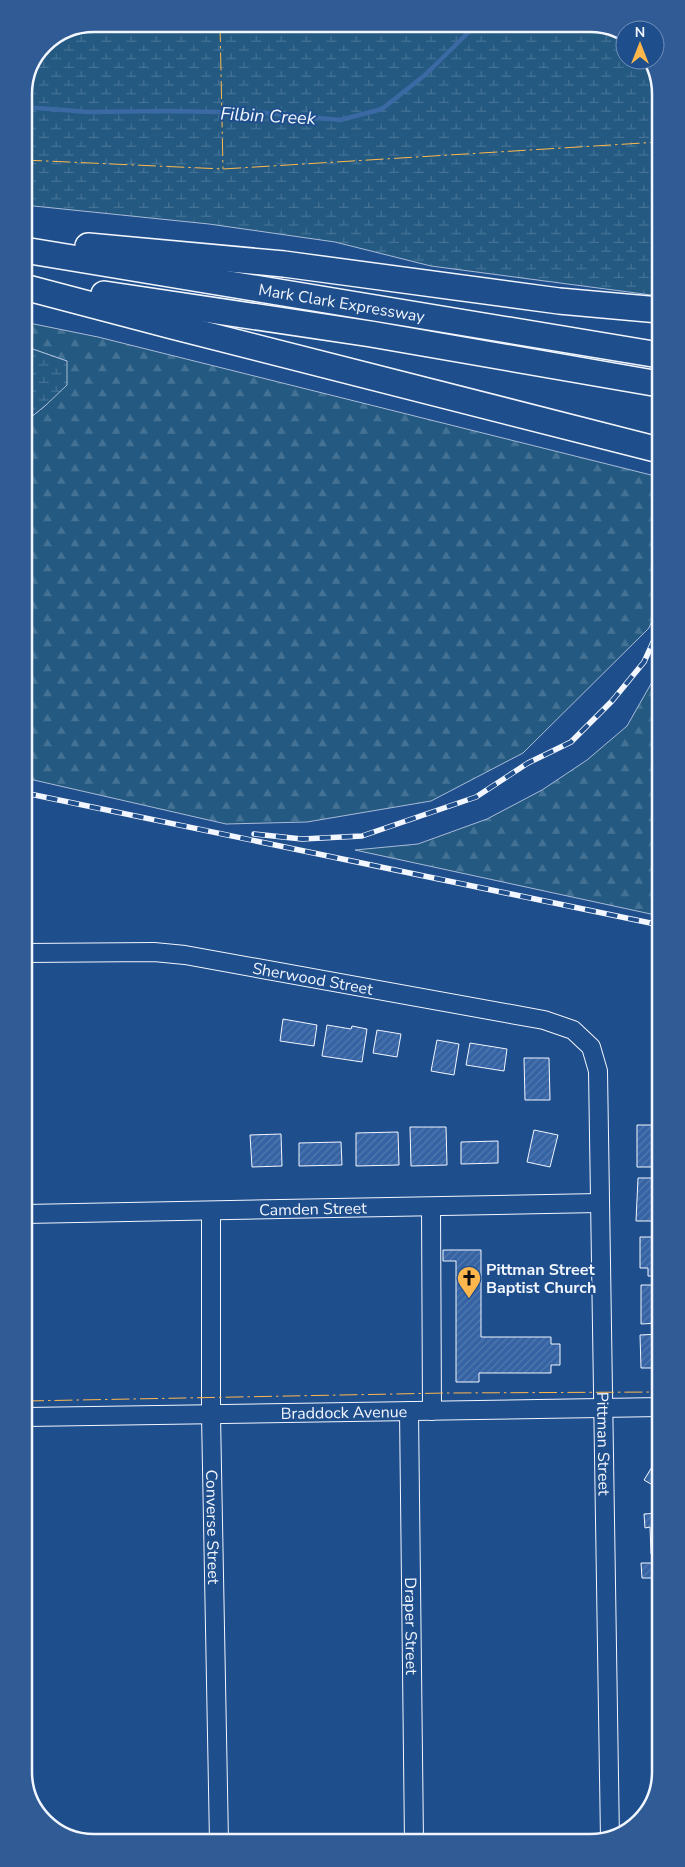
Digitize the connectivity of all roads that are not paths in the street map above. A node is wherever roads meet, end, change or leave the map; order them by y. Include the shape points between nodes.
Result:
1 (33, 241) edge
2 (33, 251) edge
3 (33, 283) edge
4 (33, 289) edge
5 (652, 309) edge
6 (652, 354) edge
7 (652, 383) edge
8 (652, 448) edge
9 (32, 954) edge
10 (591, 1047) joint
11 (599, 1203) junction
12 (430, 1207) junction
13 (211, 1211) junction
14 (32, 1214) edge
15 (652, 1407) edge
16 (603, 1408) junction
17 (432, 1410) junction
18 (409, 1411) junction
19 (211, 1415) junction
20 (32, 1417) edge
21 (610, 1831) edge
22 (219, 1834) edge
23 (414, 1834) edge

1 - 5 highway via 284,264 559,301
2 - 6 highway, Mark Clark Expressway
3 - 7 highway, Mark Clark Expressway via 371,334
4 - 8 highway
9 - 10 street, Sherwood Street via 154,952 185,955 544,1020 573,1030
10 - 11 street, Pittman Street via 598,1071
11 - 12 street, Camden Street
11 - 16 street, Pittman Street
12 - 13 street, Camden Street
12 - 17 street
13 - 14 street, Camden Street
13 - 19 street, Converse Street
15 - 16 street, Braddock Avenue
16 - 17 street, Braddock Avenue
16 - 21 street, Pittman Street
17 - 18 street, Braddock Avenue
18 - 19 street, Braddock Avenue
18 - 23 street, Draper Street
19 - 20 street, Braddock Avenue
19 - 22 street, Converse Street

